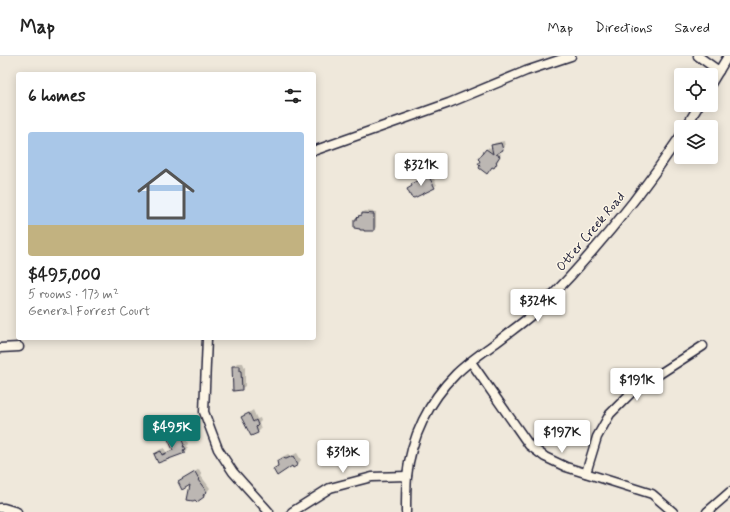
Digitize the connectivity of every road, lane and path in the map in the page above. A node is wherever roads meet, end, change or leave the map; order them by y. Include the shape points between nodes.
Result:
1 (571, 56) edge
2 (698, 56) edge
3 (728, 56) edge
4 (719, 71) joint
5 (674, 145) edge
6 (316, 150) dead end
7 (207, 340) edge
8 (703, 346) dead end
9 (19, 347) dead end
10 (0, 348) edge
11 (471, 362) junction
12 (586, 473) junction
13 (407, 476) junction
14 (730, 492) edge
15 (0, 508) edge
16 (18, 512) edge
17 (269, 512) edge
18 (292, 512) edge
19 (406, 512) edge
20 (672, 512) edge
21 (707, 512) edge

1 - 6 street
2 - 4 street
3 - 4 street
5 - 11 street, Otter Creek Road via 656,172 577,270 542,306
7 - 17 street via 204,412 223,457
8 - 12 street via 633,391 610,414 597,437
9 - 10 street
11 - 12 street via 529,445 545,457
11 - 13 street, Otter Creek Road via 438,394 423,420 415,440
12 - 20 street via 652,494
13 - 18 street via 372,477 330,488
13 - 19 street, Otter Creek Road
14 - 21 street
15 - 16 street

